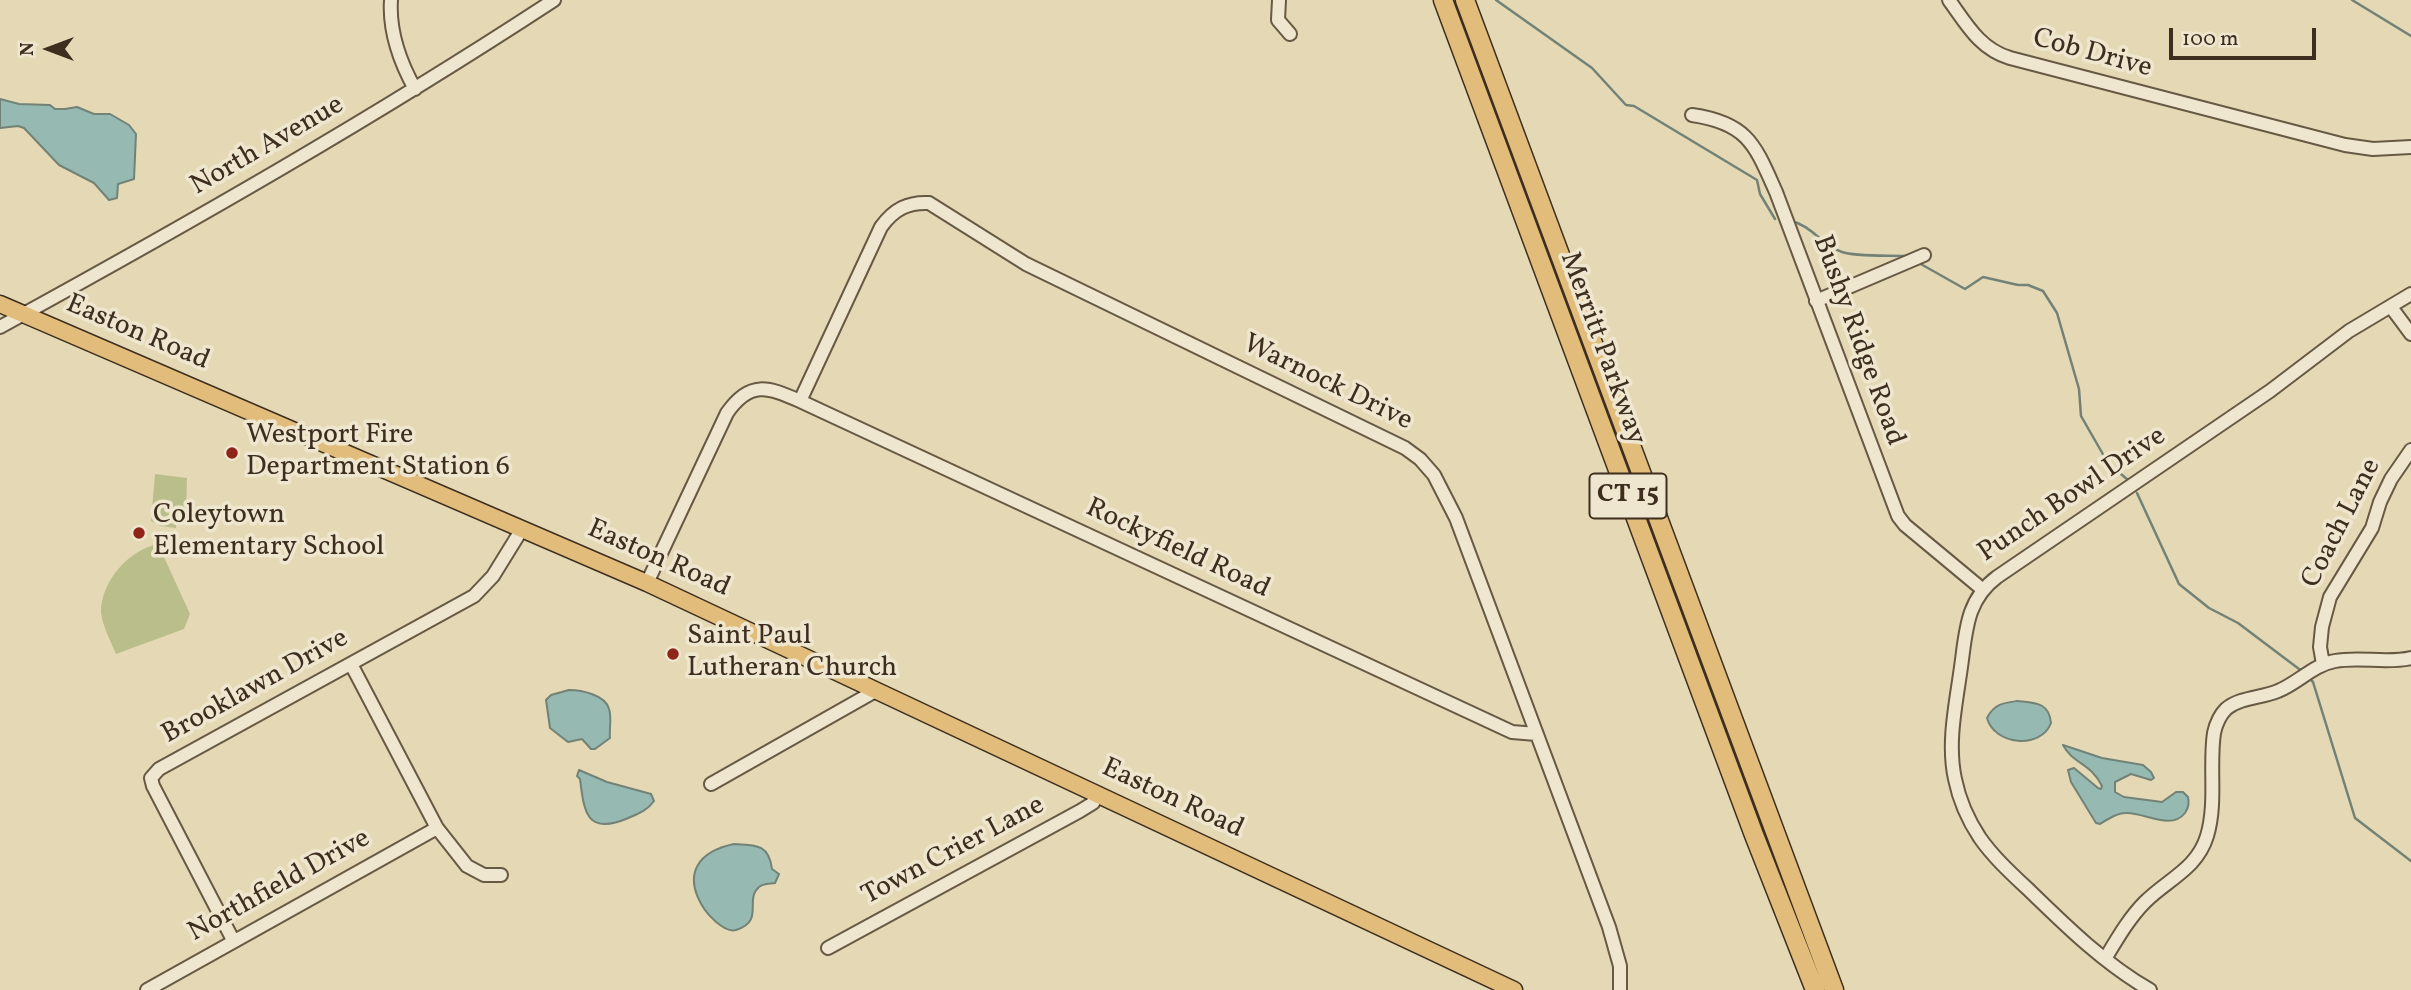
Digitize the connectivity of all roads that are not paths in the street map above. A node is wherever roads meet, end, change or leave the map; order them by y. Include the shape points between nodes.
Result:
1 (391, 0) edge
2 (554, 0) edge
3 (1279, 0) edge
4 (1443, 0) edge
5 (1465, 0) edge
6 (1949, 0) edge
7 (1290, 34) dead end
8 (415, 89) junction
9 (1692, 115) dead end
10 (2411, 147) edge
11 (1923, 256) dead end
12 (2411, 293) edge
13 (1816, 300) junction
14 (0, 304) edge
15 (2391, 307) junction
16 (23, 314) junction
17 (0, 327) edge
18 (2411, 334) edge
19 (800, 401) junction
20 (2411, 450) edge
21 (522, 529) junction
22 (647, 583) junction
23 (1982, 589) junction
24 (2411, 657) edge
25 (351, 664) junction
26 (2321, 665) junction
27 (877, 690) junction
28 (1536, 734) junction
29 (711, 784) dead end
30 (1099, 794) junction
31 (437, 828) junction
32 (501, 876) dead end
33 (233, 940) junction
34 (831, 946) dead end
35 (2105, 959) junction
36 (147, 990) edge
37 (1514, 990) edge
38 (1620, 990) edge
39 (1815, 990) edge
40 (1834, 990) edge
41 (2150, 990) edge

1 - 8 street via 396,43
2 - 8 street, North Avenue
3 - 7 street via 1278,20
4 - 39 highway, Merritt Parkway / CT 15
5 - 40 highway, Merritt Parkway / CT 15
6 - 10 street, Cob Drive via 1979,41 2001,55 2330,142 2365,148
8 - 16 street, North Avenue
9 - 13 street, Bushy Ridge Road via 1709,117 1752,142
11 - 13 street
12 - 15 street, Punch Bowl Drive
13 - 23 street, Bushy Ridge Road via 1898,516
14 - 16 main road, Easton Road
15 - 18 street
15 - 23 street, Punch Bowl Drive via 2349,331 2270,391
16 - 17 street, North Avenue
16 - 21 main road, Easton Road
19 - 22 street, Rockyfield Road via 760,388 736,400
19 - 28 street, Rockyfield Road via 1512,732
19 - 28 street, Warnock Drive via 881,227 901,208 929,202 1026,264 1420,459 1440,482 1449,502
20 - 26 street, Coach Lane via 2330,597 2321,637
21 - 22 main road, Easton Road
21 - 25 street, Brooklawn Drive via 484,587
22 - 27 main road, Easton Road
23 - 35 street, Punch Bowl Drive via 1969,619 1952,737 1955,779 1963,807 1996,857
24 - 26 street via 2342,659
25 - 31 street
25 - 33 street, Brooklawn Drive via 159,769 151,778
26 - 35 street via 2277,692 2233,705 2221,715 2213,737 2211,814 2204,845 2187,869 2133,915
27 - 29 street
27 - 30 main road, Easton Road
28 - 38 street, Warnock Drive via 1609,926 1620,966
30 - 34 street, Town Crier Lane via 1080,811
30 - 37 main road, Easton Road
31 - 32 street via 467,866 484,875
31 - 33 street, Northfield Drive
33 - 36 street, Northfield Drive
35 - 41 street, Punch Bowl Drive

